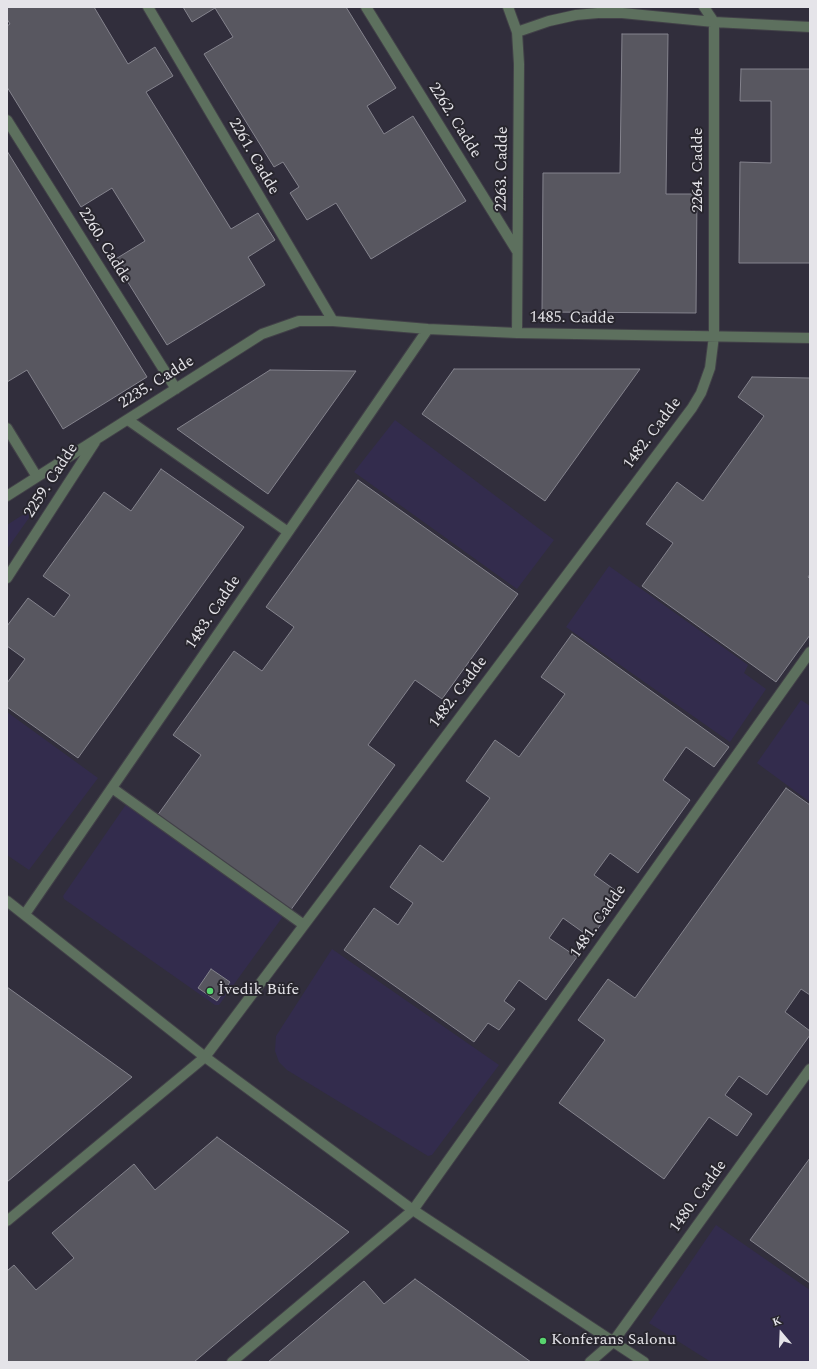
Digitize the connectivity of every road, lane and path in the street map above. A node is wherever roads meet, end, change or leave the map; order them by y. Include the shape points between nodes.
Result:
1 (148, 7) edge
2 (366, 7) edge
3 (508, 7) edge
4 (704, 7) edge
5 (714, 22) junction
6 (810, 27) edge
7 (517, 32) junction
8 (7, 120) edge
9 (518, 251) junction
10 (333, 321) junction
11 (428, 329) junction
12 (517, 332) junction
13 (714, 336) junction
14 (810, 338) edge
15 (176, 389) junction
16 (128, 420) junction
17 (7, 428) edge
18 (96, 439) junction
19 (37, 477) junction
20 (7, 496) edge
21 (288, 532) junction
22 (7, 578) edge
23 (810, 652) edge
24 (112, 788) junction
25 (7, 901) edge
26 (25, 914) junction
27 (304, 925) junction
28 (205, 1057) junction
29 (810, 1068) edge
30 (413, 1210) junction
31 (7, 1221) edge
32 (613, 1342) junction
33 (232, 1362) edge
34 (590, 1362) edge
35 (644, 1362) edge

1 - 10 street, 2261. Cadde
2 - 9 street, 2262. Cadde
3 - 7 street, 2263. Cadde
4 - 5 street
5 - 6 street
5 - 7 street via 598,13 549,21
5 - 13 street, 2264. Cadde
7 - 9 street, 2263. Cadde
8 - 15 street, 2260. Cadde
9 - 12 street, 2263. Cadde
10 - 11 street, 1485. Cadde
10 - 15 street, 2235. Cadde via 298,321 262,334
11 - 12 street, 1485. Cadde
11 - 21 street, 1483. Cadde
12 - 13 street, 1485. Cadde
13 - 14 street, 1485. Cadde
13 - 27 street, 1482. Cadde via 707,379 692,408
15 - 16 street, 2235. Cadde
16 - 18 street, 2235. Cadde
16 - 21 street
17 - 19 street
18 - 19 street, 2235. Cadde
18 - 22 street, 2259. Cadde
19 - 20 street, 2235. Cadde
21 - 24 street, 1483. Cadde
23 - 30 street, 1481. Cadde
24 - 26 street, 1483. Cadde
24 - 27 street
25 - 26 street
26 - 28 street
27 - 28 street, 1482. Cadde
28 - 30 street
28 - 31 street, 1482. Cadde
29 - 32 street, 1480. Cadde
30 - 32 street
30 - 33 street, 1481. Cadde
32 - 34 street, 1480. Cadde
32 - 35 street

